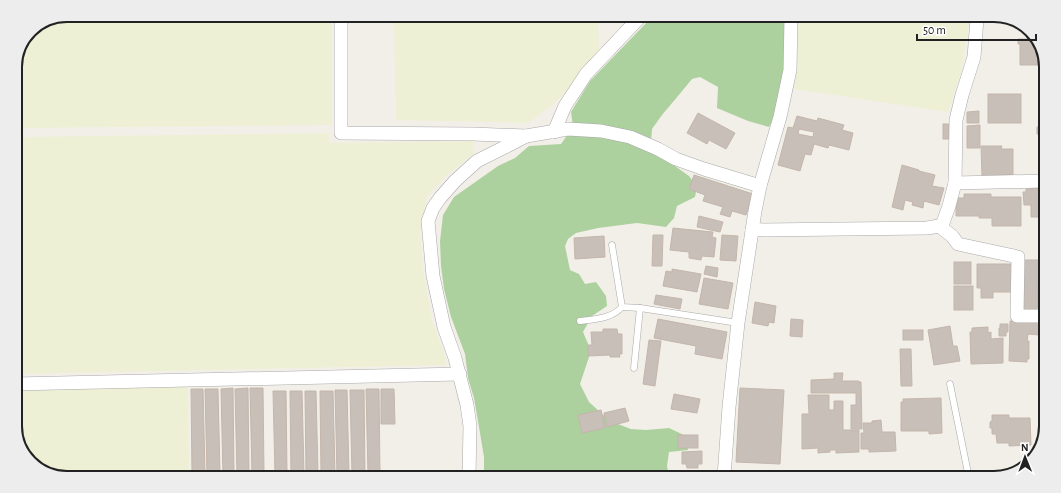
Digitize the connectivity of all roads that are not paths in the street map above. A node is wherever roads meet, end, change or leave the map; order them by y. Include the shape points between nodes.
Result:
1 (341, 22) edge
2 (635, 22) edge
3 (791, 22) edge
4 (977, 22) edge
5 (554, 132) junction
6 (526, 136) junction
7 (1039, 181) edge
8 (955, 184) junction
9 (760, 186) junction
10 (939, 226) junction
11 (752, 230) junction
12 (612, 245) dead end
13 (622, 307) junction
14 (640, 308) junction
15 (1039, 316) edge
16 (580, 321) dead end
17 (738, 323) junction
18 (634, 368) dead end
19 (460, 374) junction
20 (22, 384) edge
21 (950, 384) dead end
22 (469, 471) edge
23 (724, 471) edge
24 (967, 471) edge

1 - 6 street via 341,133
2 - 5 street via 586,74 565,106
3 - 9 street via 790,70 780,117
4 - 8 street via 974,57 956,120
5 - 6 street
5 - 9 street via 568,129 601,131 630,137 676,160
6 - 19 street via 477,161 440,198 428,221 433,276 444,328
7 - 8 street
8 - 10 street via 943,223
9 - 11 street
10 - 11 street
10 - 15 street via 958,244 1018,257 1017,316
11 - 17 street
12 - 13 lane
13 - 14 lane
13 - 16 lane via 611,315
14 - 17 lane
14 - 18 lane
17 - 23 street
19 - 20 street
19 - 22 street via 470,426
21 - 24 lane

